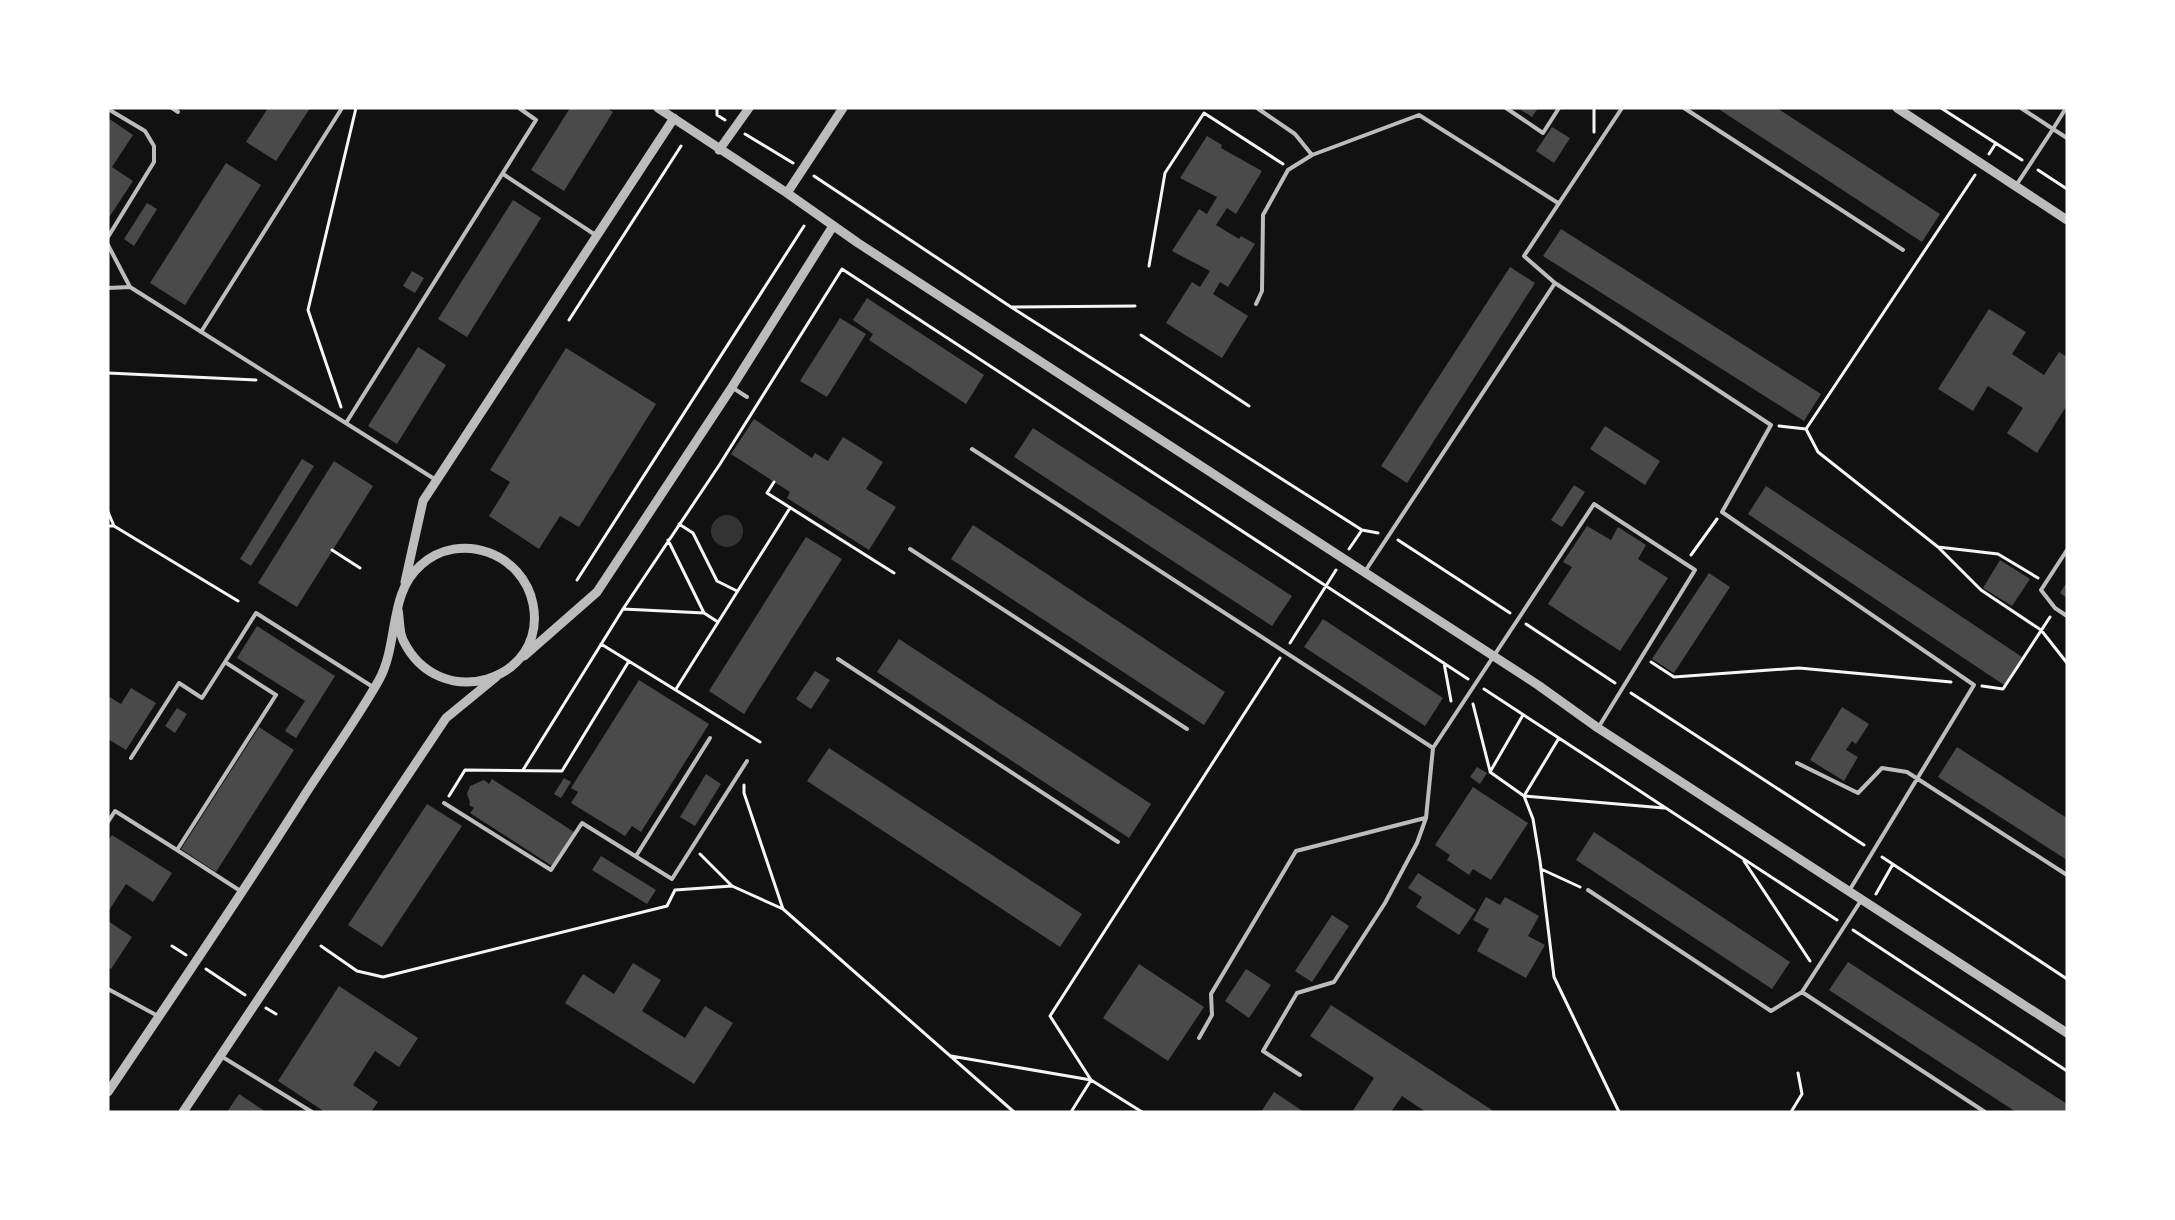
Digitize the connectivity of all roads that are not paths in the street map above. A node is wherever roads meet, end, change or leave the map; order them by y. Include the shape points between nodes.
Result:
1 (172, 108) edge
2 (342, 108) edge
3 (519, 108) edge
4 (658, 108) edge
5 (749, 108) edge
6 (843, 108) edge
7 (1257, 108) edge
8 (1506, 108) edge
9 (1559, 108) edge
10 (1622, 108) edge
11 (1684, 108) edge
12 (1897, 108) edge
13 (2021, 108) edge
14 (2066, 108) edge
15 (108, 109) edge
16 (178, 112) dead end
17 (674, 118) junction
18 (2053, 129) junction
19 (2067, 138) edge
20 (719, 150) junction
21 (1312, 155) junction
22 (503, 174) junction
23 (2016, 186) junction
24 (787, 193) junction
25 (1558, 203) junction
26 (2067, 220) edge
27 (833, 226) junction
28 (108, 237) edge
29 (598, 237) junction
30 (108, 246) edge
31 (1904, 250) dead end
32 (1555, 283) junction
33 (130, 287) junction
34 (108, 288) edge
35 (1256, 304) dead end
36 (201, 332) junction
37 (732, 387) junction
38 (747, 397) dead end
39 (346, 423) junction
40 (972, 449) dead end
41 (437, 480) junction
42 (910, 549) dead end
43 (2067, 550) edge
44 (1364, 573) junction
45 (404, 584) junction
46 (398, 610) junction
47 (2067, 616) edge
48 (1495, 657) junction
49 (520, 659) junction
50 (838, 659) dead end
51 (225, 662) junction
52 (498, 676) junction
53 (374, 688) junction
54 (1598, 728) junction
55 (1187, 729) dead end
56 (710, 738) dead end
57 (1433, 748) junction
58 (131, 758) dead end
59 (747, 761) road end
60 (1797, 763) dead end
61 (1918, 779) junction
62 (444, 803) road end
63 (1426, 818) junction
64 (108, 822) edge
65 (1118, 842) dead end
66 (177, 850) junction
67 (636, 856) junction
68 (2067, 875) edge
69 (1588, 890) road end
70 (1849, 891) junction
71 (243, 892) junction
72 (1862, 899) junction
73 (108, 989) edge
74 (1802, 992) junction
75 (159, 1016) junction
76 (2067, 1033) edge
77 (1199, 1038) dead end
78 (221, 1056) junction
79 (1300, 1075) dead end
80 (108, 1092) edge
81 (183, 1112) edge
82 (312, 1112) edge
83 (1985, 1112) edge

1 - 16 lane
2 - 36 lane
3 - 22 lane via 536,120
4 - 17 street
5 - 20 street
6 - 24 street
7 - 21 lane via 1295,134
8 - 9 lane via 1543,133
10 - 25 lane
11 - 31 lane
12 - 23 street
13 - 18 lane
14 - 18 lane
15 - 28 lane via 145,131 154,146 154,162
17 - 20 street
17 - 29 street
18 - 19 lane
18 - 23 lane
20 - 24 street
21 - 25 lane via 1419,115
21 - 35 lane via 1288,170 1263,215 1262,291
22 - 29 lane
22 - 39 lane
23 - 26 street
24 - 27 street
25 - 32 lane via 1524,256
27 - 37 street
27 - 44 street
29 - 41 street
30 - 33 lane
32 - 44 lane
32 - 61 lane via 1771,425 1722,512 1974,685
33 - 34 lane
33 - 36 lane
36 - 39 lane
37 - 38 lane
37 - 49 street via 597,592
39 - 41 lane
40 - 57 lane
41 - 45 street via 423,501
42 - 55 lane
43 - 47 lane via 2041,590
44 - 48 street
45 - 46 street
45 - 49 street via 438,553 456,548 481,549 505,559 526,582 534,605 532,632
46 - 52 street via 402,638 417,662 442,679 469,683
46 - 53 street via 381,677
48 - 54 street
48 - 54 lane via 1594,504 1695,570
48 - 57 lane
49 - 52 street
50 - 65 lane
51 - 53 lane via 256,613
51 - 58 lane via 202,698 179,684
51 - 66 lane via 276,695
52 - 78 street via 446,718
53 - 71 street
54 - 70 street
56 - 67 lane
57 - 63 lane
59 - 67 lane via 672,879
60 - 61 lane via 1858,793 1882,768 1906,772
61 - 68 lane
61 - 70 lane
62 - 67 lane via 551,870 582,823
63 - 77 lane via 1296,851 1212,994 1212,1015
63 - 79 lane via 1385,903 1334,982 1297,993 1263,1051
64 - 66 lane via 115,811
66 - 71 lane
69 - 74 lane via 1771,1011
70 - 72 street
71 - 75 street
72 - 74 lane
72 - 76 street
73 - 75 lane
74 - 83 lane
75 - 80 street
78 - 81 street
78 - 82 lane

